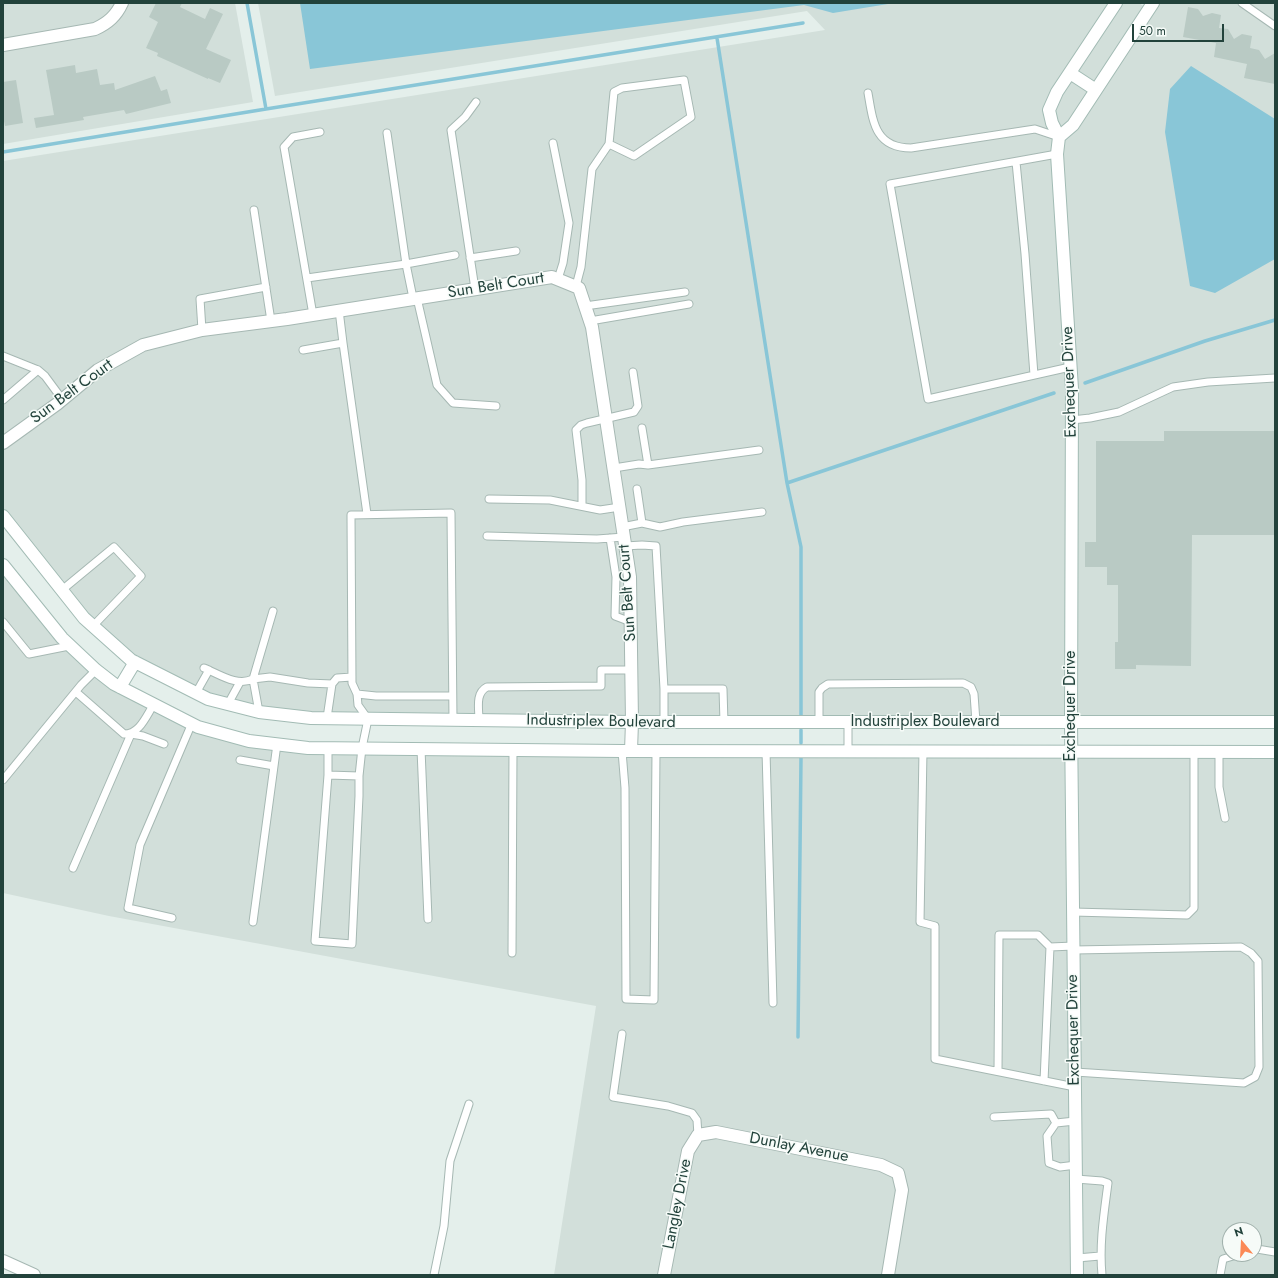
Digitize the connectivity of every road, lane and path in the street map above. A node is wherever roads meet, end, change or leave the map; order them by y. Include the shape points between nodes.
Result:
1 (1116, 3) edge
2 (1153, 3) edge
3 (1242, 3) edge
4 (119, 8) edge
5 (1275, 26) edge
6 (3, 45) edge
7 (1070, 73) junction
8 (1096, 90) junction
9 (868, 93) dead end
10 (476, 102) dead end
11 (320, 132) dead end
12 (387, 134) dead end
13 (1059, 137) junction
14 (553, 142) dead end
15 (609, 144) junction
16 (1057, 154) junction
17 (1016, 162) junction
18 (254, 210) dead end
19 (516, 251) dead end
20 (456, 256) dead end
21 (470, 258) junction
22 (406, 264) junction
23 (307, 278) junction
24 (558, 280) junction
25 (576, 286) junction
26 (266, 287) junction
27 (475, 289) junction
28 (685, 292) dead end
29 (415, 298) junction
30 (689, 304) dead end
31 (585, 306) junction
32 (339, 310) junction
33 (313, 315) junction
34 (271, 321) junction
35 (590, 321) junction
36 (202, 330) junction
37 (343, 343) junction
38 (303, 350) dead end
39 (3, 356) edge
40 (1070, 367) junction
41 (38, 370) junction
42 (633, 372) dead end
43 (1034, 375) junction
44 (1275, 378) edge
45 (62, 399) junction
46 (3, 400) edge
47 (496, 406) dead end
48 (606, 419) junction
49 (1072, 420) junction
50 (642, 428) dead end
51 (3, 443) edge
52 (759, 450) dead end
53 (648, 465) junction
54 (614, 468) junction
55 (637, 489) dead end
56 (489, 499) dead end
57 (582, 506) junction
58 (620, 507) junction
59 (762, 512) dead end
60 (367, 514) junction
61 (3, 516) edge
62 (642, 523) junction
63 (487, 536) dead end
64 (624, 537) junction
65 (610, 538) junction
66 (3, 565) edge
67 (62, 590) junction
68 (273, 611) dead end
69 (3, 622) edge
70 (631, 622) junction
71 (93, 626) junction
72 (69, 646) junction
73 (135, 662) junction
74 (96, 670) junction
75 (632, 670) junction
76 (352, 677) junction
77 (254, 679) junction
78 (240, 682) junction
79 (332, 684) junction
80 (120, 687) junction
81 (664, 688) junction
82 (76, 692) junction
83 (196, 693) junction
84 (356, 694) junction
85 (452, 696) junction
86 (154, 704) junction
87 (228, 704) junction
88 (259, 712) junction
89 (327, 718) junction
90 (368, 719) junction
91 (453, 720) junction
92 (479, 720) junction
93 (632, 722) junction
94 (664, 722) junction
95 (724, 722) junction
96 (976, 722) junction
97 (1071, 722) junction
98 (1275, 722) edge
99 (192, 723) junction
100 (819, 723) junction
101 (848, 723) junction
102 (130, 734) junction
103 (164, 744) dead end
104 (276, 744) junction
105 (328, 748) junction
106 (362, 748) junction
107 (421, 749) junction
108 (513, 750) junction
109 (848, 750) junction
110 (627, 751) junction
111 (656, 751) junction
112 (766, 751) junction
113 (923, 751) junction
114 (1072, 752) junction
115 (1194, 752) junction
116 (1219, 752) junction
117 (1275, 752) edge
118 (240, 760) dead end
119 (274, 766) junction
120 (328, 775) junction
121 (358, 776) junction
122 (3, 780) edge
123 (1225, 818) dead end
124 (73, 868) dead end
125 (1073, 912) junction
126 (172, 918) dead end
127 (428, 919) dead end
128 (253, 922) dead end
129 (1050, 947) junction
130 (1074, 948) junction
131 (512, 953) dead end
132 (773, 1003) dead end
133 (622, 1034) dead end
134 (998, 1071) junction
135 (1075, 1072) junction
136 (1044, 1080) junction
137 (1075, 1087) junction
138 (469, 1104) dead end
139 (994, 1116) dead end
140 (1075, 1121) junction
141 (1056, 1123) junction
142 (698, 1135) junction
143 (1076, 1165) junction
144 (1076, 1179) junction
145 (1262, 1250) edge
146 (1275, 1252) edge
147 (1100, 1256) junction
148 (1077, 1258) junction
149 (3, 1261) edge
150 (1222, 1262) edge
151 (34, 1275) edge
152 (434, 1275) edge
153 (664, 1275) edge
154 (888, 1275) edge
155 (1077, 1275) edge
156 (1102, 1275) edge
157 (1220, 1275) edge

1 - 7 street
2 - 8 street
3 - 5 lane
4 - 6 street via 104,25 95,29
7 - 8 street
7 - 13 street via 1049,110
8 - 13 street via 1073,125
9 - 13 lane via 876,129 883,139 899,148 1035,128
10 - 21 lane via 451,130
11 - 23 lane via 293,137 284,148
12 - 22 lane
13 - 16 street, Exchequer Drive
14 - 24 lane via 569,223 564,263
15 - 15 lane via 614,92 622,88 684,80 691,117 634,156
15 - 25 lane via 592,169 581,267
16 - 17 lane
16 - 40 street, Exchequer Drive
17 - 43 lane
17 - 43 lane via 890,184 928,399
18 - 26 lane
19 - 21 lane
20 - 22 lane
21 - 27 lane
22 - 23 lane
22 - 29 lane
23 - 33 lane
24 - 25 street, Sun Belt Court
24 - 27 street, Sun Belt Court via 552,277
25 - 31 street, Sun Belt Court
26 - 34 lane
26 - 36 lane via 200,299
27 - 29 street, Sun Belt Court
28 - 31 lane
29 - 32 street, Sun Belt Court
29 - 47 lane via 437,385 453,403
30 - 35 lane
31 - 35 street, Sun Belt Court
32 - 33 street, Sun Belt Court
32 - 37 lane
33 - 34 street, Sun Belt Court
34 - 36 street, Sun Belt Court
35 - 48 street, Sun Belt Court
36 - 45 street, Sun Belt Court via 143,345 98,370
37 - 38 lane
37 - 60 lane
39 - 41 lane
40 - 43 lane
40 - 49 street, Exchequer Drive
41 - 45 lane
41 - 46 lane
42 - 48 lane via 638,406 634,412
44 - 49 lane via 1173,387 1119,412
45 - 51 street, Sun Belt Court
48 - 54 street, Sun Belt Court
48 - 57 lane via 581,425 576,430 582,480
49 - 97 street, Exchequer Drive
50 - 53 lane
52 - 53 lane
53 - 54 lane
54 - 58 street, Sun Belt Court
55 - 62 lane
56 - 57 lane via 550,500
57 - 58 lane via 600,510
58 - 64 street, Sun Belt Court
59 - 62 lane via 660,527
60 - 76 lane via 351,515
60 - 85 lane via 451,512
61 - 67 street, Industriplex Boulevard
62 - 64 lane
63 - 65 lane
64 - 65 lane
64 - 70 street, Sun Belt Court via 630,577
64 - 81 lane via 642,545 656,546
65 - 70 lane via 616,577 615,616
66 - 72 street, Industriplex Boulevard
67 - 71 street, Industriplex Boulevard
67 - 71 lane via 114,547 141,576
68 - 77 lane
69 - 72 lane via 29,654
70 - 75 street, Sun Belt Court
71 - 73 street, Industriplex Boulevard
72 - 74 street, Industriplex Boulevard
73 - 80 street
73 - 83 street, Industriplex Boulevard
74 - 80 street, Industriplex Boulevard
74 - 82 lane
75 - 92 lane via 601,670 601,686 487,686 480,694
75 - 93 street, Sun Belt Court
76 - 79 lane via 337,678
76 - 84 lane
77 - 78 lane
77 - 79 lane via 270,677
77 - 88 lane
78 - 83 lane via 206,669
78 - 87 lane
79 - 89 lane
80 - 86 street, Industriplex Boulevard
81 - 94 lane
81 - 95 lane via 723,690
82 - 102 lane via 124,734
82 - 122 lane
83 - 87 street, Industriplex Boulevard
84 - 85 lane
84 - 90 lane via 358,705
85 - 91 lane
86 - 99 street, Industriplex Boulevard
86 - 102 lane via 138,728
87 - 88 street, Industriplex Boulevard
88 - 89 street, Industriplex Boulevard
89 - 90 street, Industriplex Boulevard
90 - 91 street, Industriplex Boulevard
90 - 106 lane
91 - 92 street, Industriplex Boulevard
92 - 93 street, Industriplex Boulevard
93 - 94 street, Industriplex Boulevard
93 - 110 street, Sun Belt Court
94 - 95 street, Industriplex Boulevard
95 - 100 street, Industriplex Boulevard
96 - 97 street, Industriplex Boulevard
96 - 100 lane via 971,687 955,683 828,684 819,692
96 - 101 street, Industriplex Boulevard
97 - 98 street, Industriplex Boulevard
97 - 114 street, Exchequer Drive
99 - 104 street, Industriplex Boulevard via 198,727 249,741
99 - 126 lane via 140,845 128,908
100 - 101 street, Industriplex Boulevard
101 - 109 lane
102 - 103 lane
102 - 124 lane
104 - 105 street, Industriplex Boulevard
104 - 119 lane
105 - 106 street, Industriplex Boulevard
105 - 120 lane
106 - 107 street, Industriplex Boulevard
106 - 121 lane
107 - 108 street, Industriplex Boulevard
107 - 127 lane
108 - 110 street, Industriplex Boulevard
108 - 131 lane
109 - 112 street, Industriplex Boulevard
109 - 113 street, Industriplex Boulevard
110 - 111 street, Industriplex Boulevard
110 - 111 lane via 626,999 654,1000
111 - 112 street, Industriplex Boulevard
112 - 132 lane
113 - 114 street, Industriplex Boulevard
113 - 134 lane via 920,922 935,926 935,1059
114 - 115 street, Industriplex Boulevard
114 - 125 street, Exchequer Drive
115 - 116 street, Industriplex Boulevard
115 - 125 lane via 1194,908 1187,915
116 - 117 street, Industriplex Boulevard
116 - 123 lane via 1219,787
118 - 119 lane
119 - 128 lane
120 - 121 lane
120 - 121 lane via 315,941 352,944
125 - 130 street, Exchequer Drive
129 - 130 lane
129 - 134 lane via 1038,935 999,935
129 - 136 lane
130 - 135 street, Exchequer Drive
130 - 135 lane via 1241,947 1251,953 1258,961 1259,1067 1256,1077 1244,1083
133 - 142 lane via 613,1097 668,1106 692,1113 697,1120
134 - 136 lane
135 - 137 street, Exchequer Drive
136 - 137 lane
137 - 140 street, Exchequer Drive
138 - 152 lane via 450,1161 444,1226
139 - 141 lane via 1051,1114
140 - 141 lane
140 - 143 street, Exchequer Drive
141 - 143 lane via 1047,1136 1049,1163 1060,1167
142 - 153 street, Langley Drive via 688,1151
142 - 154 street, Dunlay Avenue via 716,1132 881,1165 898,1173 902,1190
143 - 144 street, Exchequer Drive
144 - 147 lane via 1108,1183
144 - 148 street, Exchequer Drive
145 - 146 lane
147 - 148 lane
147 - 156 lane
148 - 155 street, Exchequer Drive
149 - 151 street
150 - 157 lane

